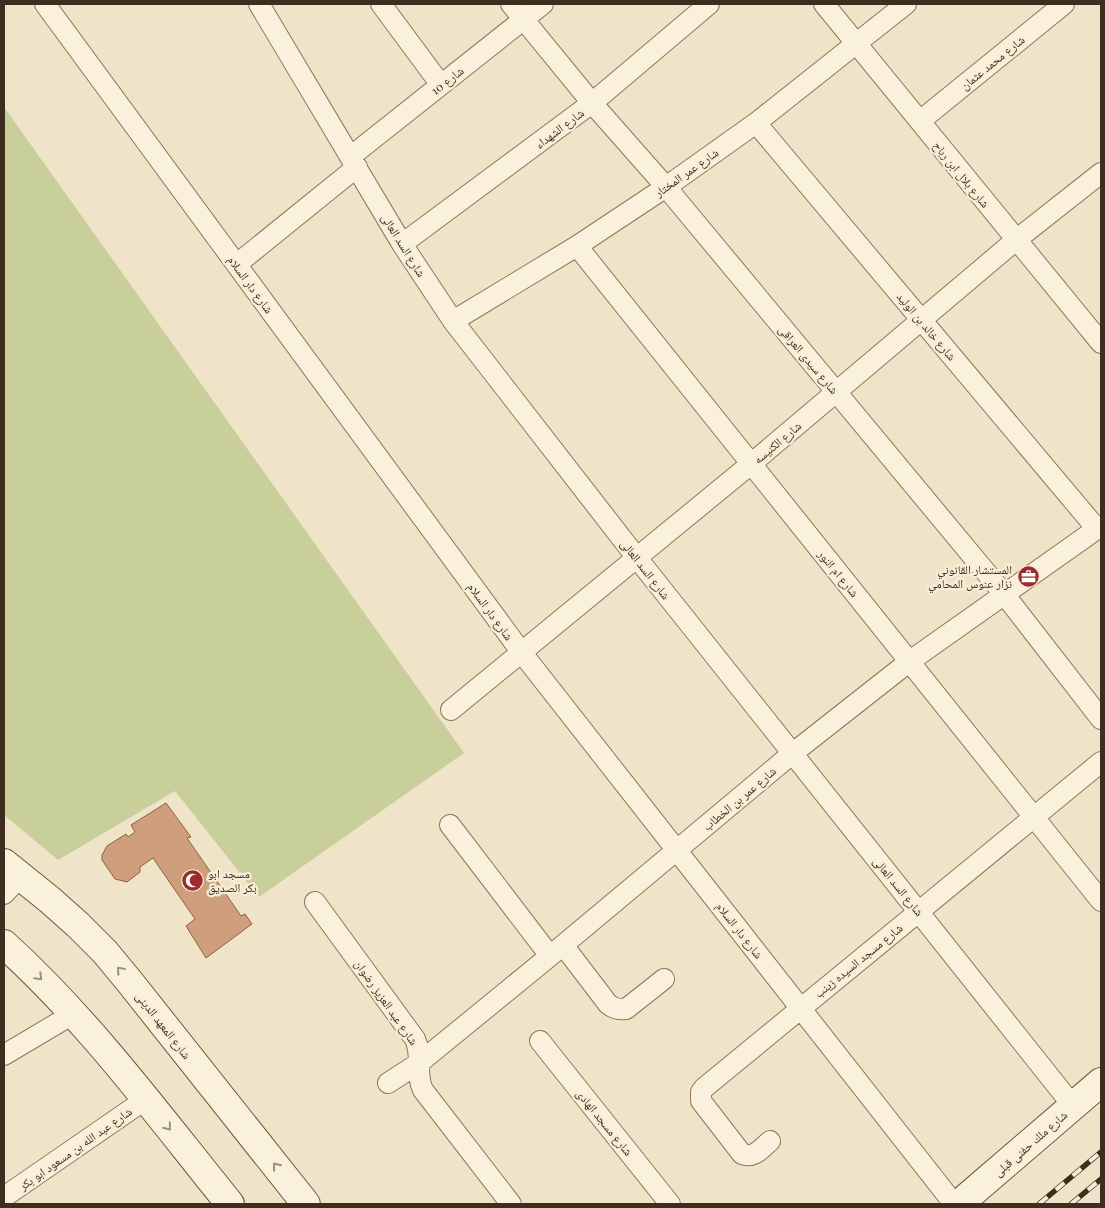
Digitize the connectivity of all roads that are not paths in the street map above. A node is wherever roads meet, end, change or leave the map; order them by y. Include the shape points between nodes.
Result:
1 (45, 4) edge
2 (258, 4) edge
3 (381, 4) edge
4 (511, 4) edge
5 (543, 4) edge
6 (710, 4) edge
7 (824, 4) edge
8 (906, 4) edge
9 (1064, 4) edge
10 (524, 19) junction
11 (856, 43) junction
12 (441, 85) junction
13 (592, 103) junction
14 (920, 121) junction
15 (756, 123) junction
16 (354, 162) junction
17 (1101, 174) edge
18 (666, 187) junction
19 (1016, 240) junction
20 (402, 244) junction
21 (577, 246) junction
22 (237, 264) junction
23 (922, 320) junction
24 (453, 321) junction
25 (1101, 343) edge
26 (836, 392) junction
27 (751, 464) junction
28 (1099, 527) edge
29 (637, 558) junction
30 (1004, 594) junction
31 (522, 653) junction
32 (910, 661) junction
33 (452, 710) dead end
34 (1101, 720) edge
35 (793, 753) junction
36 (1101, 762) edge
37 (1033, 817) junction
38 (450, 825) dead end
39 (677, 850) junction
40 (9, 878) edge
41 (1101, 901) edge
42 (316, 902) dead end
43 (918, 910) junction
44 (4, 944) edge
45 (556, 951) junction
46 (664, 978) dead end
47 (800, 1007) junction
48 (73, 1014) junction
49 (540, 1041) dead end
50 (4, 1055) edge
51 (419, 1063) junction
52 (388, 1082) dead end
53 (1101, 1082) edge
54 (146, 1099) junction
55 (1073, 1106) junction
56 (770, 1141) dead end
57 (4, 1197) edge
58 (224, 1202) edge
59 (306, 1204) edge
60 (511, 1204) edge
61 (670, 1204) edge
62 (954, 1204) edge
63 (959, 1204) edge

1 - 22 street, شارع دار السلام
2 - 16 street, شارع السد العالى
3 - 12 street
4 - 10 street, شارع سيدى العراقى
5 - 10 street, شارع 10
6 - 13 street, شارع الشهداء
7 - 11 street, شارع بلال ابن رباح
8 - 11 street, شارع عمر المختار
9 - 14 street, شارع محمد عثمان
10 - 12 street, شارع 10
10 - 13 street, شارع سيدى العراقى
11 - 14 street, شارع بلال ابن رباح
11 - 15 street, شارع عمر المختار
12 - 16 street, شارع 10
13 - 18 street, شارع سيدى العراقى
13 - 20 street, شارع الشهداء
14 - 19 street, شارع بلال ابن رباح
15 - 18 street, شارع عمر المختار
15 - 23 street, شارع خالد بن الوليد
16 - 20 street, شارع السد العالى
16 - 22 street, شارع 10
17 - 19 street, شارع الكنيسه
18 - 21 street, شارع عمر المختار
18 - 26 street, شارع سيدى العراقى
19 - 23 street, شارع الكنيسه
19 - 25 street, شارع بلال ابن رباح
20 - 24 street, شارع السد العالى
21 - 24 street, شارع عمر المختار
21 - 27 street, شارع ام النور
22 - 31 street, شارع دار السلام
23 - 26 street, شارع الكنيسه
23 - 28 street, شارع خالد بن الوليد
24 - 29 street, شارع السد العالى
26 - 27 street, شارع الكنيسه
26 - 30 street, شارع سيدى العراقى
27 - 29 street, شارع الكنيسه
27 - 32 street, شارع ام النور
28 - 30 street, شارع عمر بن الخطاب
29 - 31 street, شارع الكنيسه
29 - 35 street, شارع السد العالى
30 - 32 street, شارع عمر بن الخطاب
30 - 34 street, شارع سيدى العراقى
31 - 33 street, شارع الكنيسه
31 - 39 street, شارع دار السلام
32 - 35 street, شارع عمر بن الخطاب
32 - 37 street, شارع ام النور
35 - 39 street, شارع عمر بن الخطاب
35 - 43 street, شارع السد العالى
36 - 37 street, شارع مسجد السيده زينب
37 - 41 street, شارع ام النور
37 - 43 street, شارع مسجد السيده زينب
38 - 45 street
39 - 45 street, شارع عمر بن الخطاب
39 - 47 street, شارع دار السلام
59 -> 40 street, شارع المعهد الدينى via 105,952 57,906
42 - 51 street, شارع عبد العزيز رضوان via 415,1040 419,1047
43 - 47 street, شارع مسجد السيده زينب
43 - 55 street, شارع السد العالى
44 -> 48 street
45 - 46 street via 608,1004 620,1010 626,1009
45 - 51 street, شارع عمر بن الخطاب
47 - 56 street, شارع مسجد السيده زينب via 701,1092 701,1101 742,1154 754,1155
47 - 62 street, شارع دار السلام
48 - 50 street
48 - 54 street
49 - 61 street, شارع مسجد الهادى
51 - 52 street, شارع عمر بن الخطاب
51 - 60 street, شارع عبد العزيز رضوان via 419,1082 423,1090
53 - 55 street, شارع ملك حفنى قبلى
54 - 57 street, شارع عبد الله بن مسعود ابو بكر
54 -> 58 street
55 - 63 street, شارع ملك حفنى قبلى

